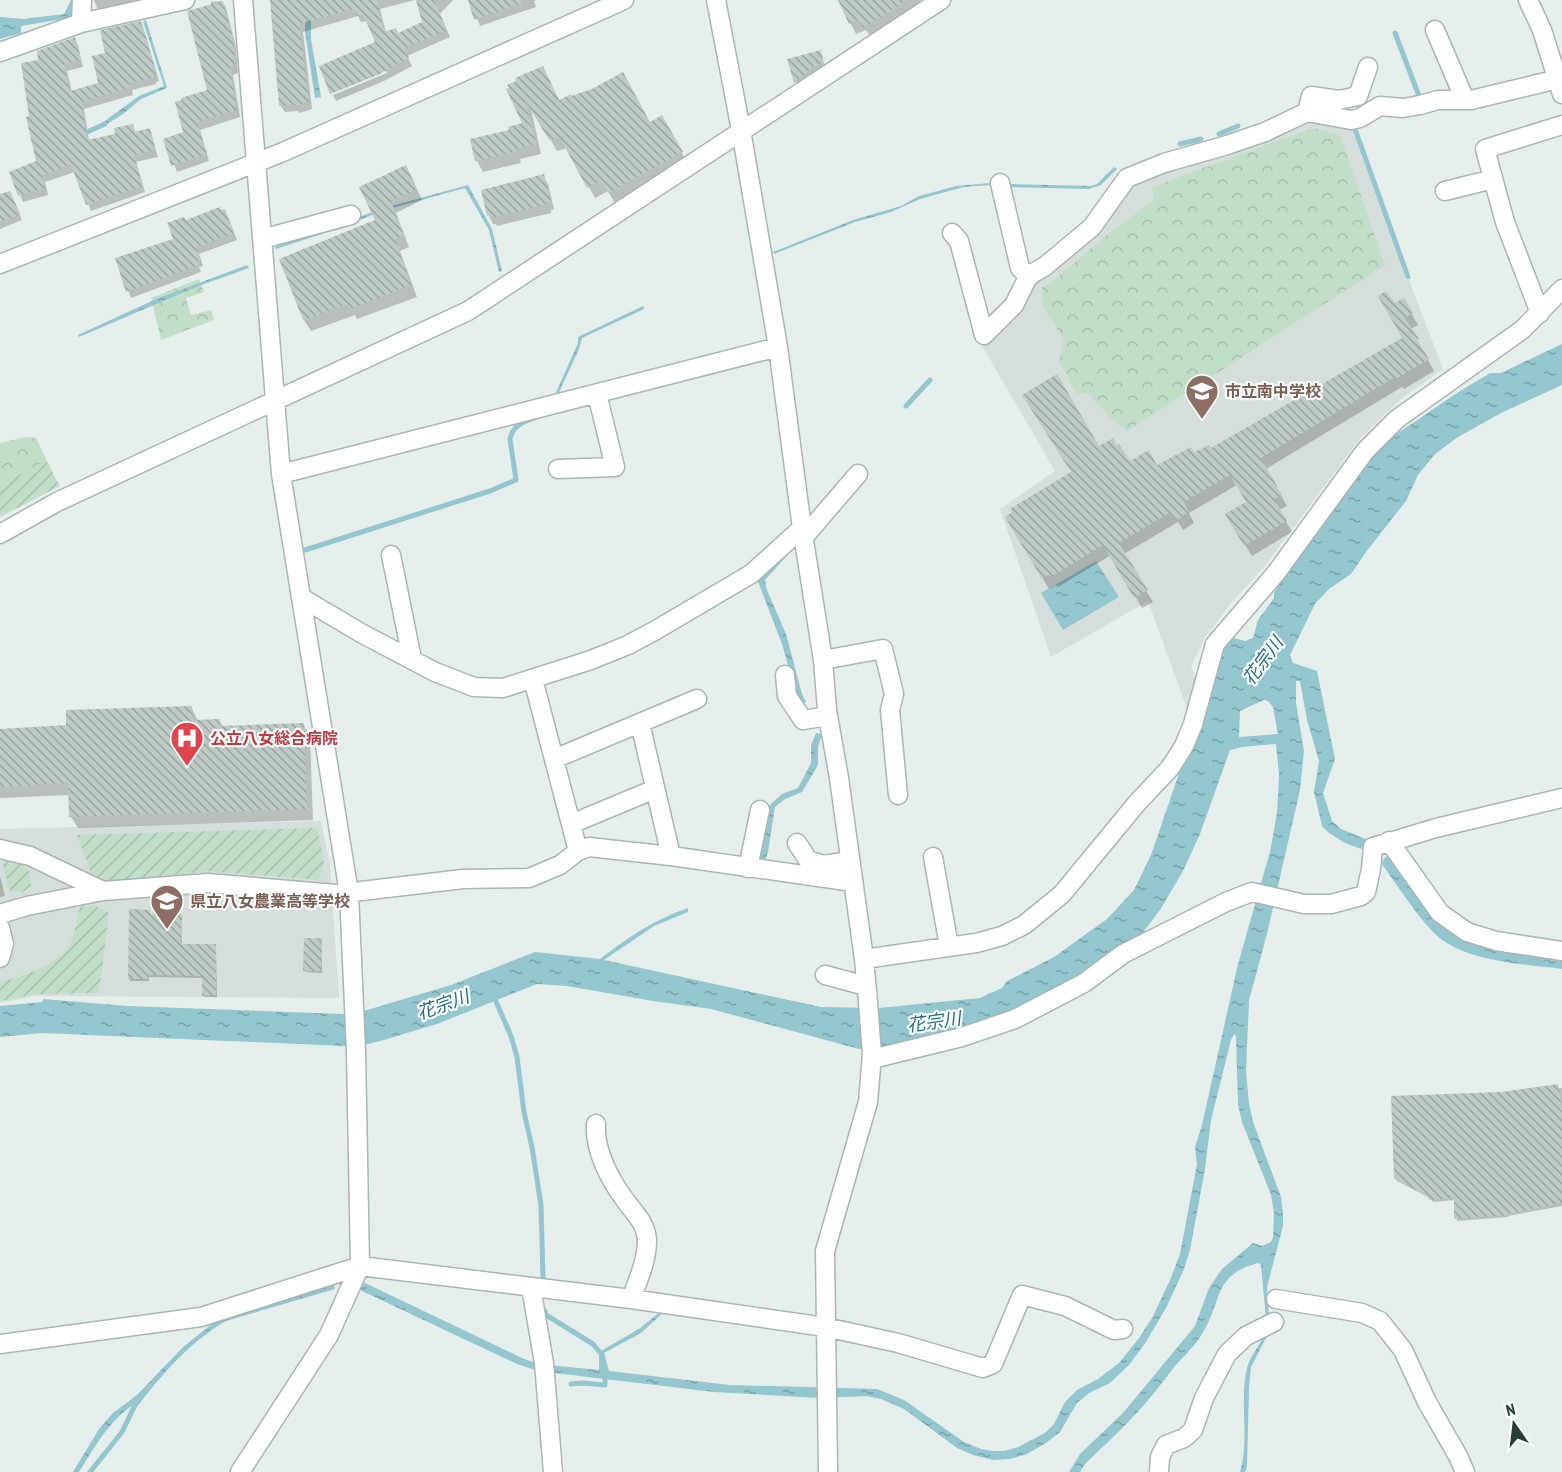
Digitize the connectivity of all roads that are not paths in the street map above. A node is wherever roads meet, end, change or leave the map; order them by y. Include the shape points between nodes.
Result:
1 (82, 0) edge
2 (185, 0) edge
3 (243, 0) edge
4 (624, 0) edge
5 (716, 0) edge
6 (941, 0) edge
7 (1528, 0) edge
8 (81, 23) junction
9 (1436, 30) dead end
10 (0, 52) edge
11 (1368, 67) dead end
12 (1560, 83) edge
13 (1465, 100) junction
14 (1307, 112) junction
15 (1562, 125) edge
16 (741, 130) junction
17 (255, 163) junction
18 (1493, 179) junction
19 (1000, 183) dead end
20 (1445, 191) dead end
21 (351, 215) dead end
22 (952, 233) dead end
23 (262, 239) junction
24 (0, 264) edge
25 (1029, 277) junction
26 (1562, 289) edge
27 (1540, 313) junction
28 (778, 347) junction
29 (597, 393) junction
30 (275, 402) junction
31 (558, 469) dead end
32 (281, 474) junction
33 (858, 474) dead end
34 (803, 532) junction
35 (0, 534) edge
36 (391, 555) dead end
37 (302, 598) junction
38 (412, 659) junction
39 (823, 660) junction
40 (785, 675) dead end
41 (533, 679) junction
42 (697, 699) dead end
43 (828, 716) junction
44 (640, 723) junction
45 (554, 759) junction
46 (655, 789) junction
47 (898, 795) dead end
48 (1562, 798) edge
49 (760, 810) dead end
50 (571, 824) junction
51 (1389, 841) junction
52 (797, 843) dead end
53 (0, 849) edge
54 (578, 851) junction
55 (671, 856) junction
56 (933, 857) dead end
57 (850, 861) junction
58 (748, 868) junction
59 (853, 882) junction
60 (103, 891) junction
61 (349, 893) junction
62 (0, 903) edge
63 (27, 906) junction
64 (0, 914) edge
65 (0, 928) edge
66 (948, 946) junction
67 (1562, 951) edge
68 (0, 958) edge
69 (864, 960) junction
70 (825, 975) dead end
71 (867, 994) junction
72 (872, 1057) junction
73 (596, 1124) dead end
74 (360, 1266) junction
75 (531, 1287) junction
76 (631, 1299) junction
77 (1276, 1299) dead end
78 (1274, 1322) dead end
79 (825, 1327) junction
80 (1123, 1329) dead end
81 (0, 1344) edge
82 (240, 1472) edge
83 (553, 1472) edge
84 (828, 1472) edge
85 (1160, 1472) edge
86 (1465, 1472) edge

1 - 8 street
2 - 8 street
3 - 17 street
4 - 17 street
5 - 16 street
6 - 16 street
7 - 12 street
8 - 10 street
9 - 13 street
11 - 14 street via 1358,96 1339,100 1311,96
12 - 13 street
13 - 14 street via 1438,100 1403,108 1380,106 1352,120
14 - 25 street via 1254,135 1127,178 1092,227
15 - 18 street via 1485,149
16 - 28 street
16 - 30 street via 468,311
17 - 23 street
17 - 24 street
18 - 20 street
18 - 27 street
19 - 25 street via 1020,268
21 - 23 street
22 - 25 street via 959,241 984,335 1014,305
23 - 30 street
26 - 27 street
27 - 66 street via 1397,419 1365,451 1276,573 1215,644 1193,724 1170,768 1062,894 1024,925 1002,936
28 - 29 street
28 - 34 street
29 - 31 street via 615,467
29 - 32 street
30 - 32 street
30 - 35 street via 57,502
32 - 37 street
33 - 34 street
34 - 39 street
34 - 41 street via 751,574 656,630 609,653
36 - 38 street
37 - 38 street
37 - 61 street
38 - 41 street via 474,687 503,688
39 - 43 street
39 - 47 street via 883,649 894,694 890,710
40 - 43 street via 787,696 803,720
41 - 45 street
42 - 44 street
43 - 57 street
44 - 45 street
44 - 46 street
45 - 50 street
46 - 50 street
46 - 55 street
48 - 51 street
49 - 58 street
50 - 54 street
51 - 67 street via 1440,913 1467,932 1496,941
51 - 72 street via 1373,847 1366,892 1361,896 1331,904 1304,904 1252,892 1123,954 1084,984 1015,1019
52 - 57 street via 808,860 823,865
53 - 60 street via 30,856
54 - 55 street via 589,847
54 - 61 street via 560,866 529,878 463,879
55 - 58 street
56 - 66 street
57 - 59 street
58 - 59 street
59 - 69 street
60 - 61 street via 208,883
60 - 63 street
61 - 74 street
62 - 63 street
63 - 64 street
65 - 68 street via 4,944
66 - 69 street
69 - 71 street
70 - 71 street
71 - 72 street
72 - 79 street via 868,1102 825,1251
73 - 76 street via 595,1137 604,1162 643,1222 647,1240 645,1262
74 - 75 street
74 - 81 street via 201,1317
74 - 82 street via 329,1335
75 - 76 street
75 - 83 street via 544,1368
76 - 79 street
77 - 86 street via 1362,1313 1380,1322 1403,1350
78 - 85 street via 1246,1336 1227,1354 1204,1398 1193,1430 1166,1445 1160,1457
79 - 80 street via 982,1368 993,1364 1022,1296 1065,1306 1114,1330
79 - 84 street

